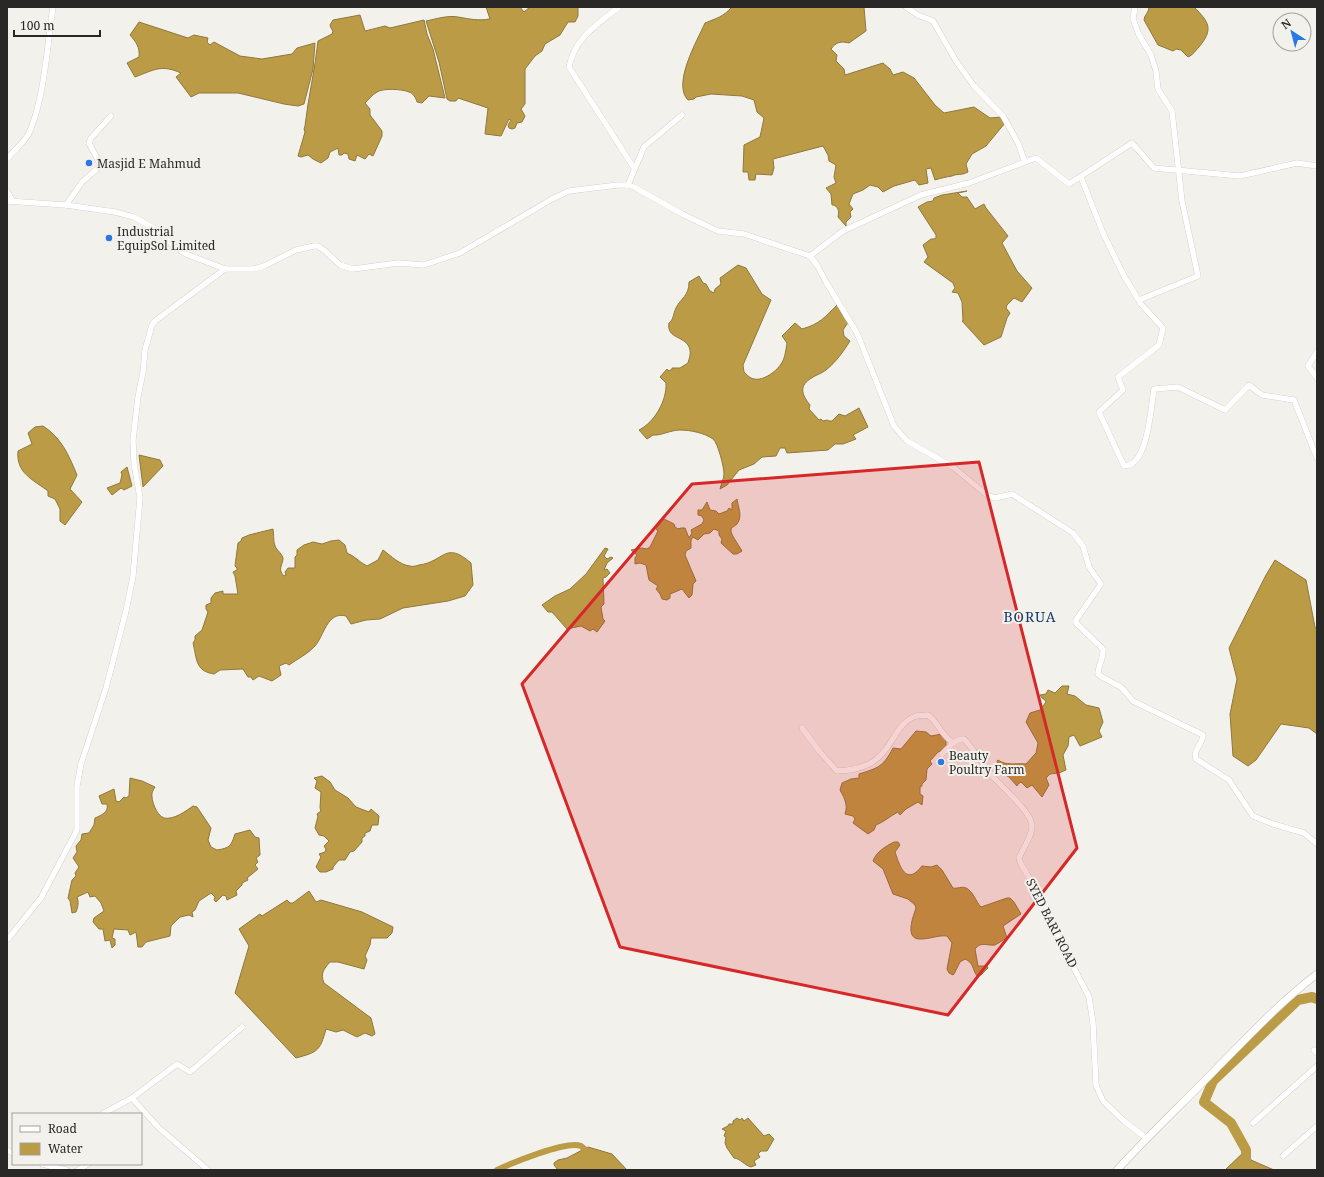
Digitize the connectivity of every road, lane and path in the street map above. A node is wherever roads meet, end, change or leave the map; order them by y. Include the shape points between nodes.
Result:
1 (53, 7) edge
2 (620, 7) edge
3 (906, 7) edge
4 (1135, 7) edge
5 (682, 114) dead end
6 (111, 116) dead end
7 (7, 159) edge
8 (1025, 162) junction
9 (1317, 166) edge
10 (634, 168) junction
11 (1081, 177) junction
12 (628, 185) junction
13 (7, 191) edge
14 (9, 200) edge
15 (66, 205) junction
16 (810, 256) junction
17 (225, 269) junction
18 (1139, 300) junction
19 (1317, 352) edge
20 (1317, 378) edge
21 (1317, 458) edge
22 (802, 728) dead end
23 (953, 743) junction
24 (942, 754) dead end
25 (1317, 844) edge
26 (7, 940) edge
27 (1317, 974) edge
28 (242, 1027) dead end
29 (1317, 1066) edge
30 (132, 1098) junction
31 (104, 1113) edge
32 (1253, 1122) dead end
33 (1317, 1126) edge
34 (1146, 1138) junction
35 (1283, 1156) dead end
36 (46, 1165) edge
37 (66, 1170) edge
38 (208, 1170) edge
39 (1117, 1170) edge

1 - 7 street via 39,100 30,132
2 - 10 street via 585,34 574,52 569,67
3 - 8 street via 934,21 960,67 974,86 1003,116
4 - 18 street via 1133,19 1151,54 1158,89 1172,111 1182,201 1198,276
5 - 10 street via 644,147
6 - 15 street via 89,143 100,164 99,167 82,182
8 - 11 street via 1036,158 1069,184
8 - 16 street via 969,183 921,195 843,232
9 - 11 street via 1297,163 1240,176 1154,168 1132,143
10 - 12 street
11 - 18 street via 1103,234
12 - 16 street via 718,232 744,234
12 - 17 street via 569,191 460,253 424,265 398,263 346,268 318,246 314,246 296,250 254,269
13 - 14 street
14 - 15 street
15 - 17 street via 134,217 156,230 186,254
16 - 25 street via 857,333 894,426 907,441 952,467 986,496 995,498 1012,494 1073,533 1083,546 1089,567 1101,584 1076,623 1104,649 1098,674 1121,687 1133,701 1203,735 1195,754 1196,760 1229,780 1253,816 1304,833
17 - 26 street via 152,325 145,350 133,440 140,498 133,576 106,688 81,764 77,786 77,830 41,898
18 - 21 street via 1163,328 1159,345 1118,377 1123,390 1099,412 1124,466 1132,464 1140,455 1145,442 1154,389 1178,387 1225,410 1249,385 1262,396 1294,400
19 - 20 street via 1308,366
22 - 23 street via 837,771 852,770 873,762 886,750 899,728 915,716 928,715 933,718 947,739
23 - 24 street
23 - 34 street, SYED BARI ROAD via 964,739 1029,818 1032,826 1030,835 1019,858 1045,904 1057,935 1089,997 1096,1085 1103,1101
27 - 34 street via 1247,1037
28 - 30 street via 190,1072 177,1064
29 - 32 street
30 - 31 street
30 - 38 street via 159,1128
33 - 35 street
34 - 39 street
36 - 37 street

